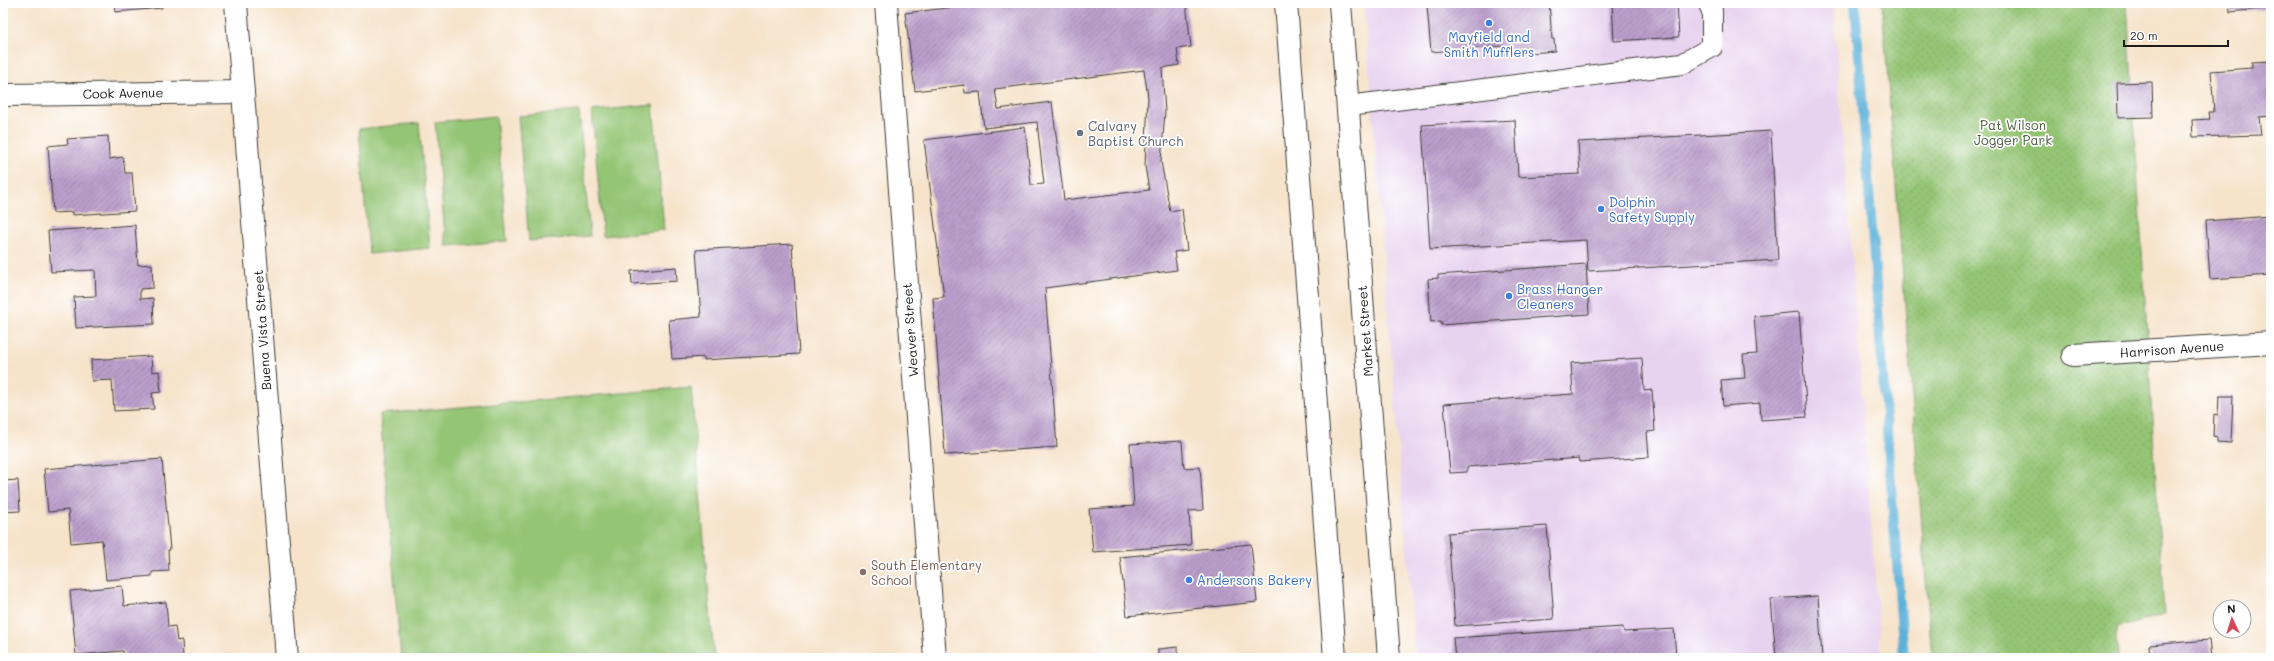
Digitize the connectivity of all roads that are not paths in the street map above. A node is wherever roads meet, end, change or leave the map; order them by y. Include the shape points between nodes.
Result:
1 (236, 3) edge
2 (886, 3) edge
3 (1286, 3) edge
4 (1340, 3) edge
5 (1708, 3) edge
6 (243, 92) junction
7 (3, 95) edge
8 (1348, 106) junction
9 (2271, 343) edge
10 (2073, 355) dead end
11 (287, 658) edge
12 (935, 658) edge
13 (1336, 658) edge
14 (1389, 658) edge

1 - 6 street, Buena Vista Street
2 - 12 street, Weaver Street
3 - 13 street
4 - 8 street, Market Street
5 - 8 lane via 1712,10 1712,47 1682,64
6 - 7 street, Cook Avenue
6 - 11 street, Buena Vista Street
8 - 14 street, Market Street
9 - 10 street, Harrison Avenue

